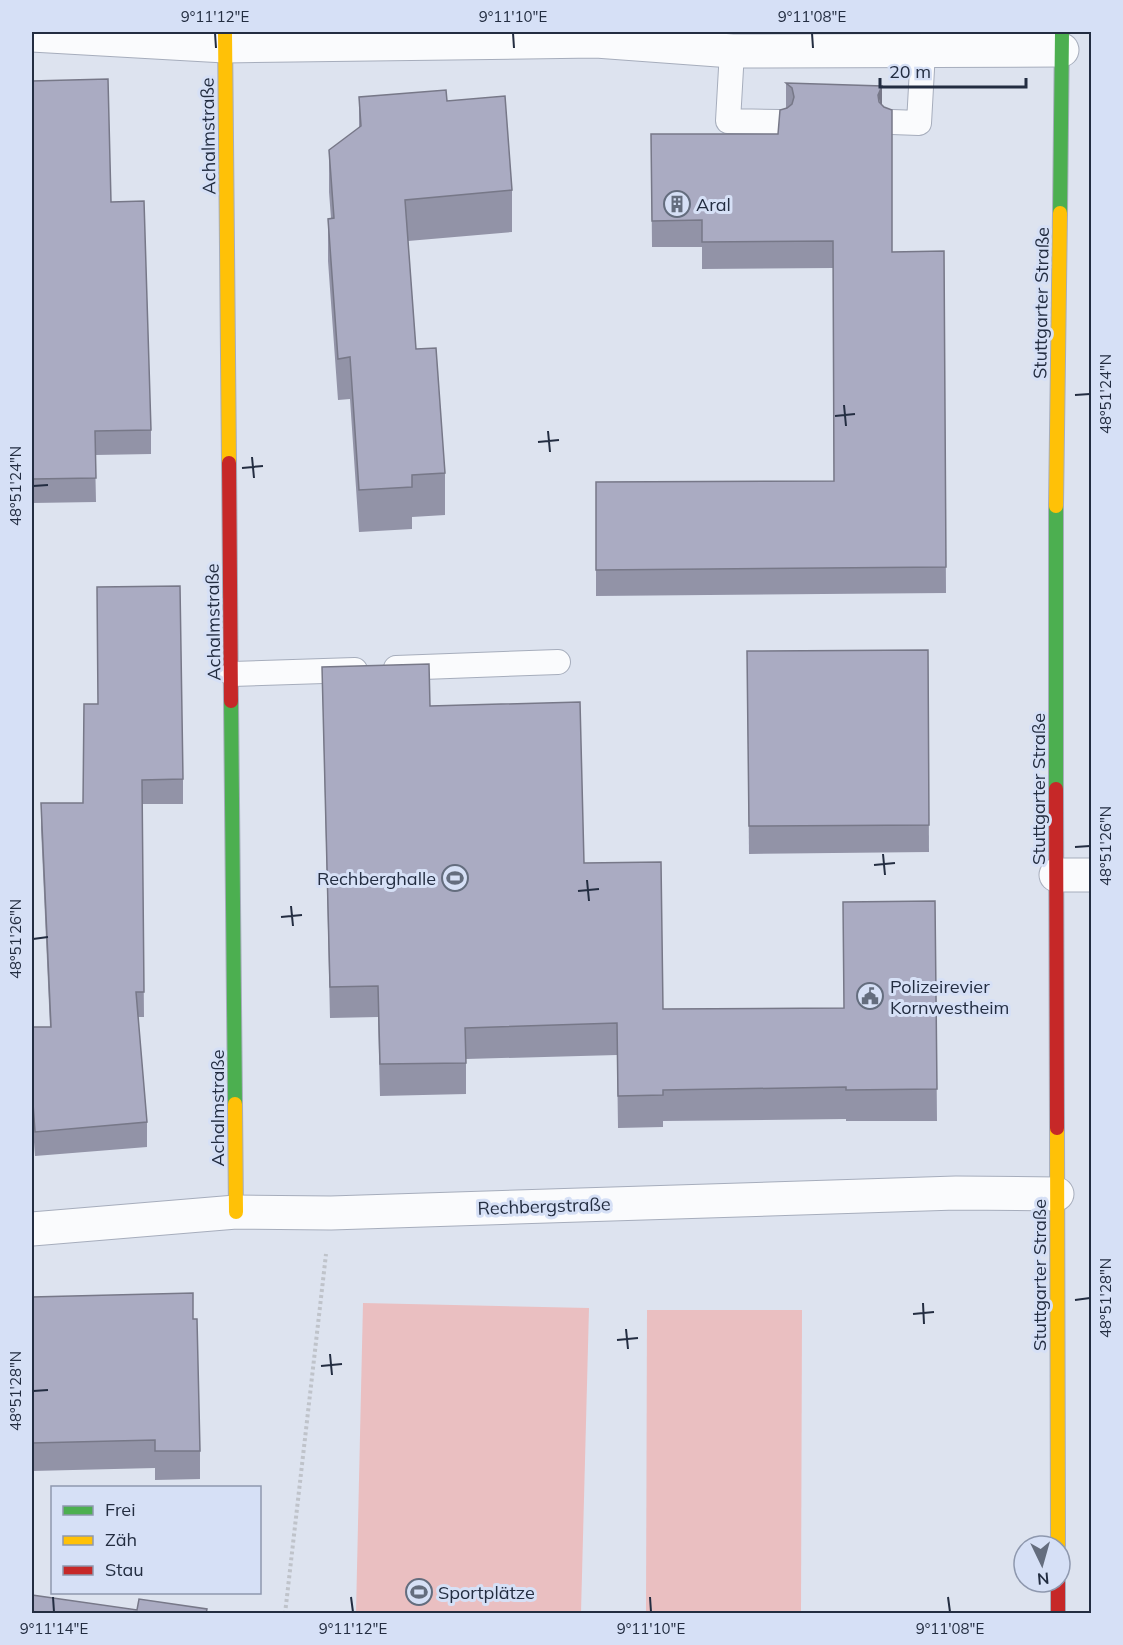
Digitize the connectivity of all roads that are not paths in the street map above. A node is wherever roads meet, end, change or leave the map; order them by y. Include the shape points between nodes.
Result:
1 (32, 35) edge
2 (596, 36) edge
3 (225, 39) edge
4 (1062, 41) edge
5 (732, 51) junction
6 (923, 51) junction
7 (780, 122) edge
8 (892, 122) edge
9 (558, 662) dead end
10 (232, 674) junction
11 (1056, 875) junction
12 (1092, 875) edge
13 (1057, 1194) junction
14 (236, 1212) junction
15 (32, 1229) edge
16 (1058, 1534) edge
17 (1058, 1594) edge
18 (1058, 1614) edge

1 - 3 street
2 - 3 street
2 - 5 street
3 - 10 main road, Achalmstraße
4 - 6 street
4 - 11 main road, Stuttgarter Straße via 1055,568
5 - 6 street
5 - 7 lane via 728,120
6 - 8 lane via 919,123
9 - 10 lane
10 - 14 main road, Achalmstraße
11 - 12 street
11 - 13 main road, Stuttgarter Straße
13 - 14 street, Rechbergstraße via 956,1193 331,1213
13 - 16 main road, Stuttgarter Straße
14 - 15 street, Rechbergstraße
17 - 18 main road

